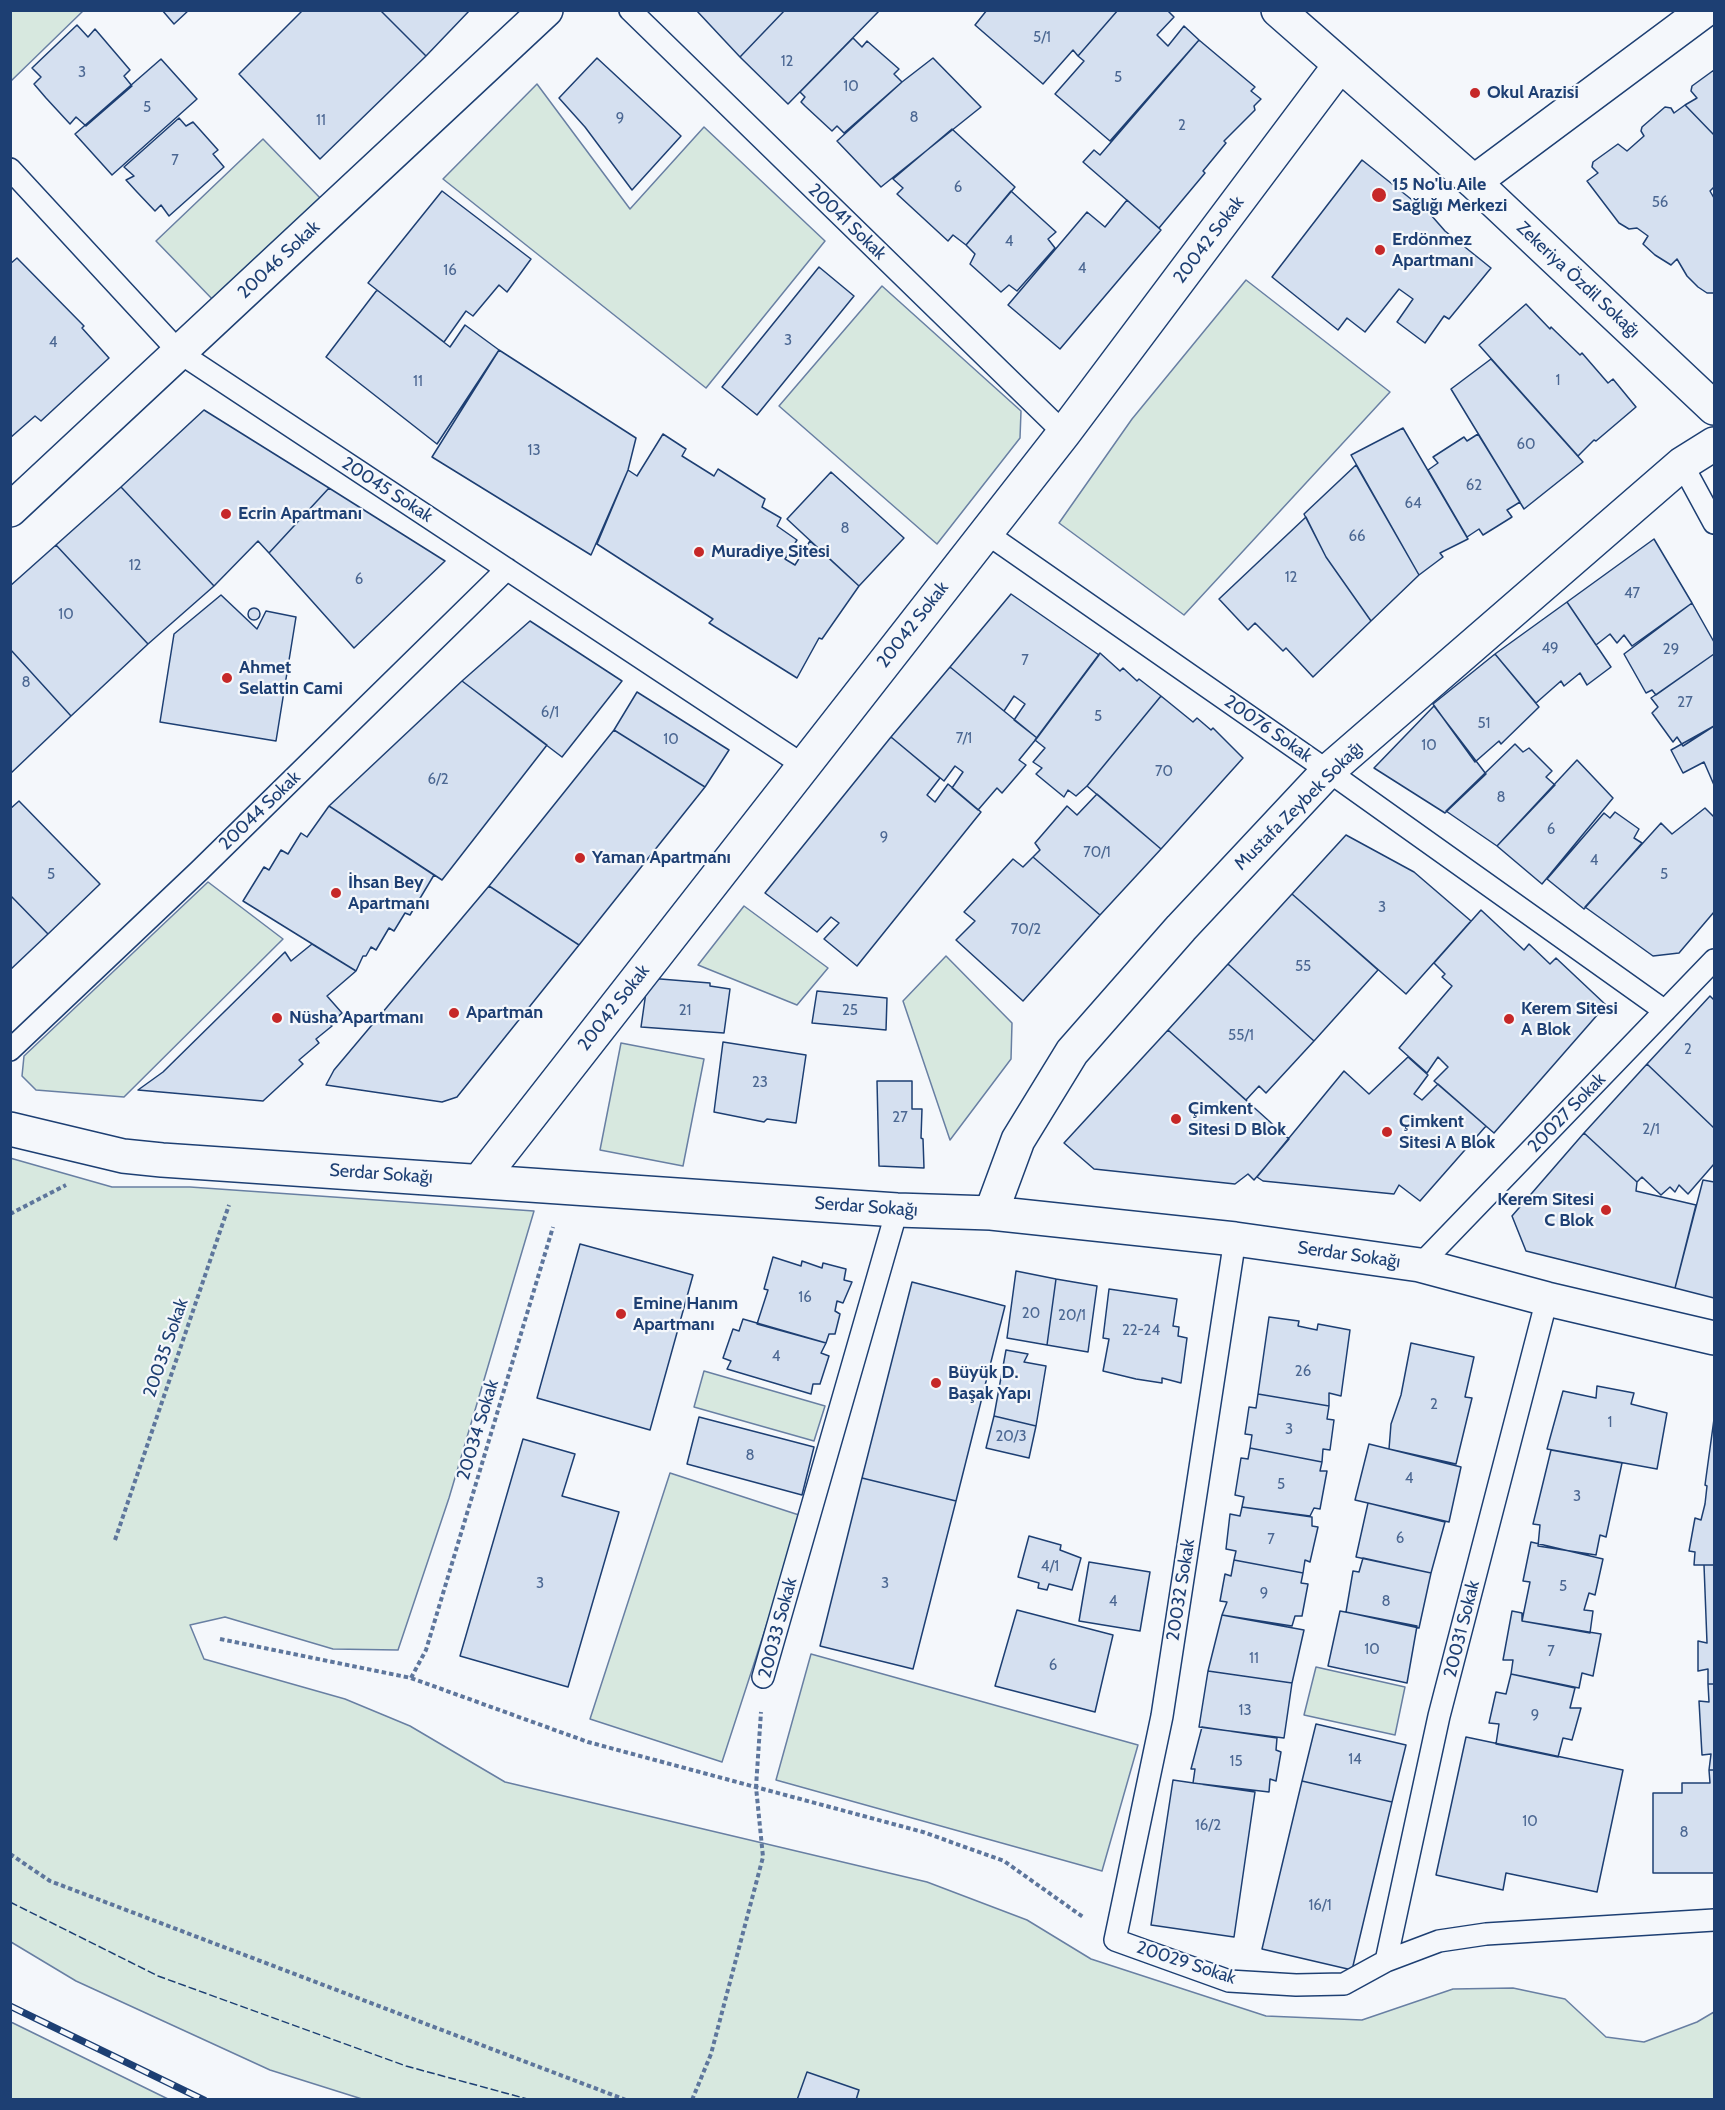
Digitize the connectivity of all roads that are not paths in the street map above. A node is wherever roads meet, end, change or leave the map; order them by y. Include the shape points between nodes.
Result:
1 (546, 10) edge
2 (630, 10) edge
3 (1278, 10) edge
4 (1705, 10) edge
5 (1340, 65) junction
6 (10, 169) edge
7 (1474, 182) junction
8 (180, 353) junction
9 (1714, 408) edge
10 (1064, 433) junction
11 (1714, 444) edge
12 (1682, 464) junction
13 (10, 510) edge
14 (1714, 523) edge
15 (986, 532) junction
16 (507, 569) junction
17 (803, 765) junction
18 (1328, 771) junction
19 (1714, 960) edge
20 (1665, 1011) junction
21 (10, 1050) edge
22 (10, 1129) edge
23 (480, 1180) junction
24 (897, 1210) junction
25 (991, 1213) junction
26 (1235, 1239) junction
27 (1420, 1265) junction
28 (1547, 1299) junction
29 (1714, 1338) edge
30 (763, 1677) road end
31 (1714, 1920) edge
32 (1116, 1940) joint
33 (1386, 1960) junction

1 - 8 street, 20046 Sokak
2 - 10 lane, 20041 Sokak
3 - 5 street, Zekeriya Özdil Sokağı
4 - 7 street
5 - 7 street, Zekeriya Özdil Sokağı
5 - 10 street, 20042 Sokak
6 - 8 lane, 20045 Sokak
7 - 9 street, Zekeriya Özdil Sokağı
8 - 13 street, 20046 Sokak
8 - 16 lane, 20045 Sokak
10 - 15 street, 20042 Sokak
11 - 12 street, Mustafa Zeybek Sokağı
12 - 14 lane
12 - 18 street, Mustafa Zeybek Sokağı
15 - 17 street, 20042 Sokak
15 - 18 lane, 20076 Sokak
16 - 17 lane, 20045 Sokak
16 - 21 lane, 20044 Sokak via 200,871
17 - 23 street, 20042 Sokak
18 - 20 lane, 20076 Sokak
18 - 25 street, Mustafa Zeybek Sokağı via 1072,1052 1018,1140
19 - 20 lane, 20027 Sokak
20 - 27 lane, 20027 Sokak
22 - 23 street, Serdar Sokağı via 123,1156
23 - 24 street, Serdar Sokağı
24 - 25 street, Serdar Sokağı
24 - 30 lane, 20033 Sokak
25 - 26 street, Serdar Sokağı
26 - 27 street, Serdar Sokağı
26 - 32 lane, 20032 Sokak via 1162,1716
27 - 28 street, Serdar Sokağı
28 - 29 street, Serdar Sokağı
28 - 33 lane, 20031 Sokak via 1439,1716
31 - 33 lane, 20029 Sokak via 1486,1934 1439,1941
32 - 33 lane, 20029 Sokak via 1230,1981 1344,1984

